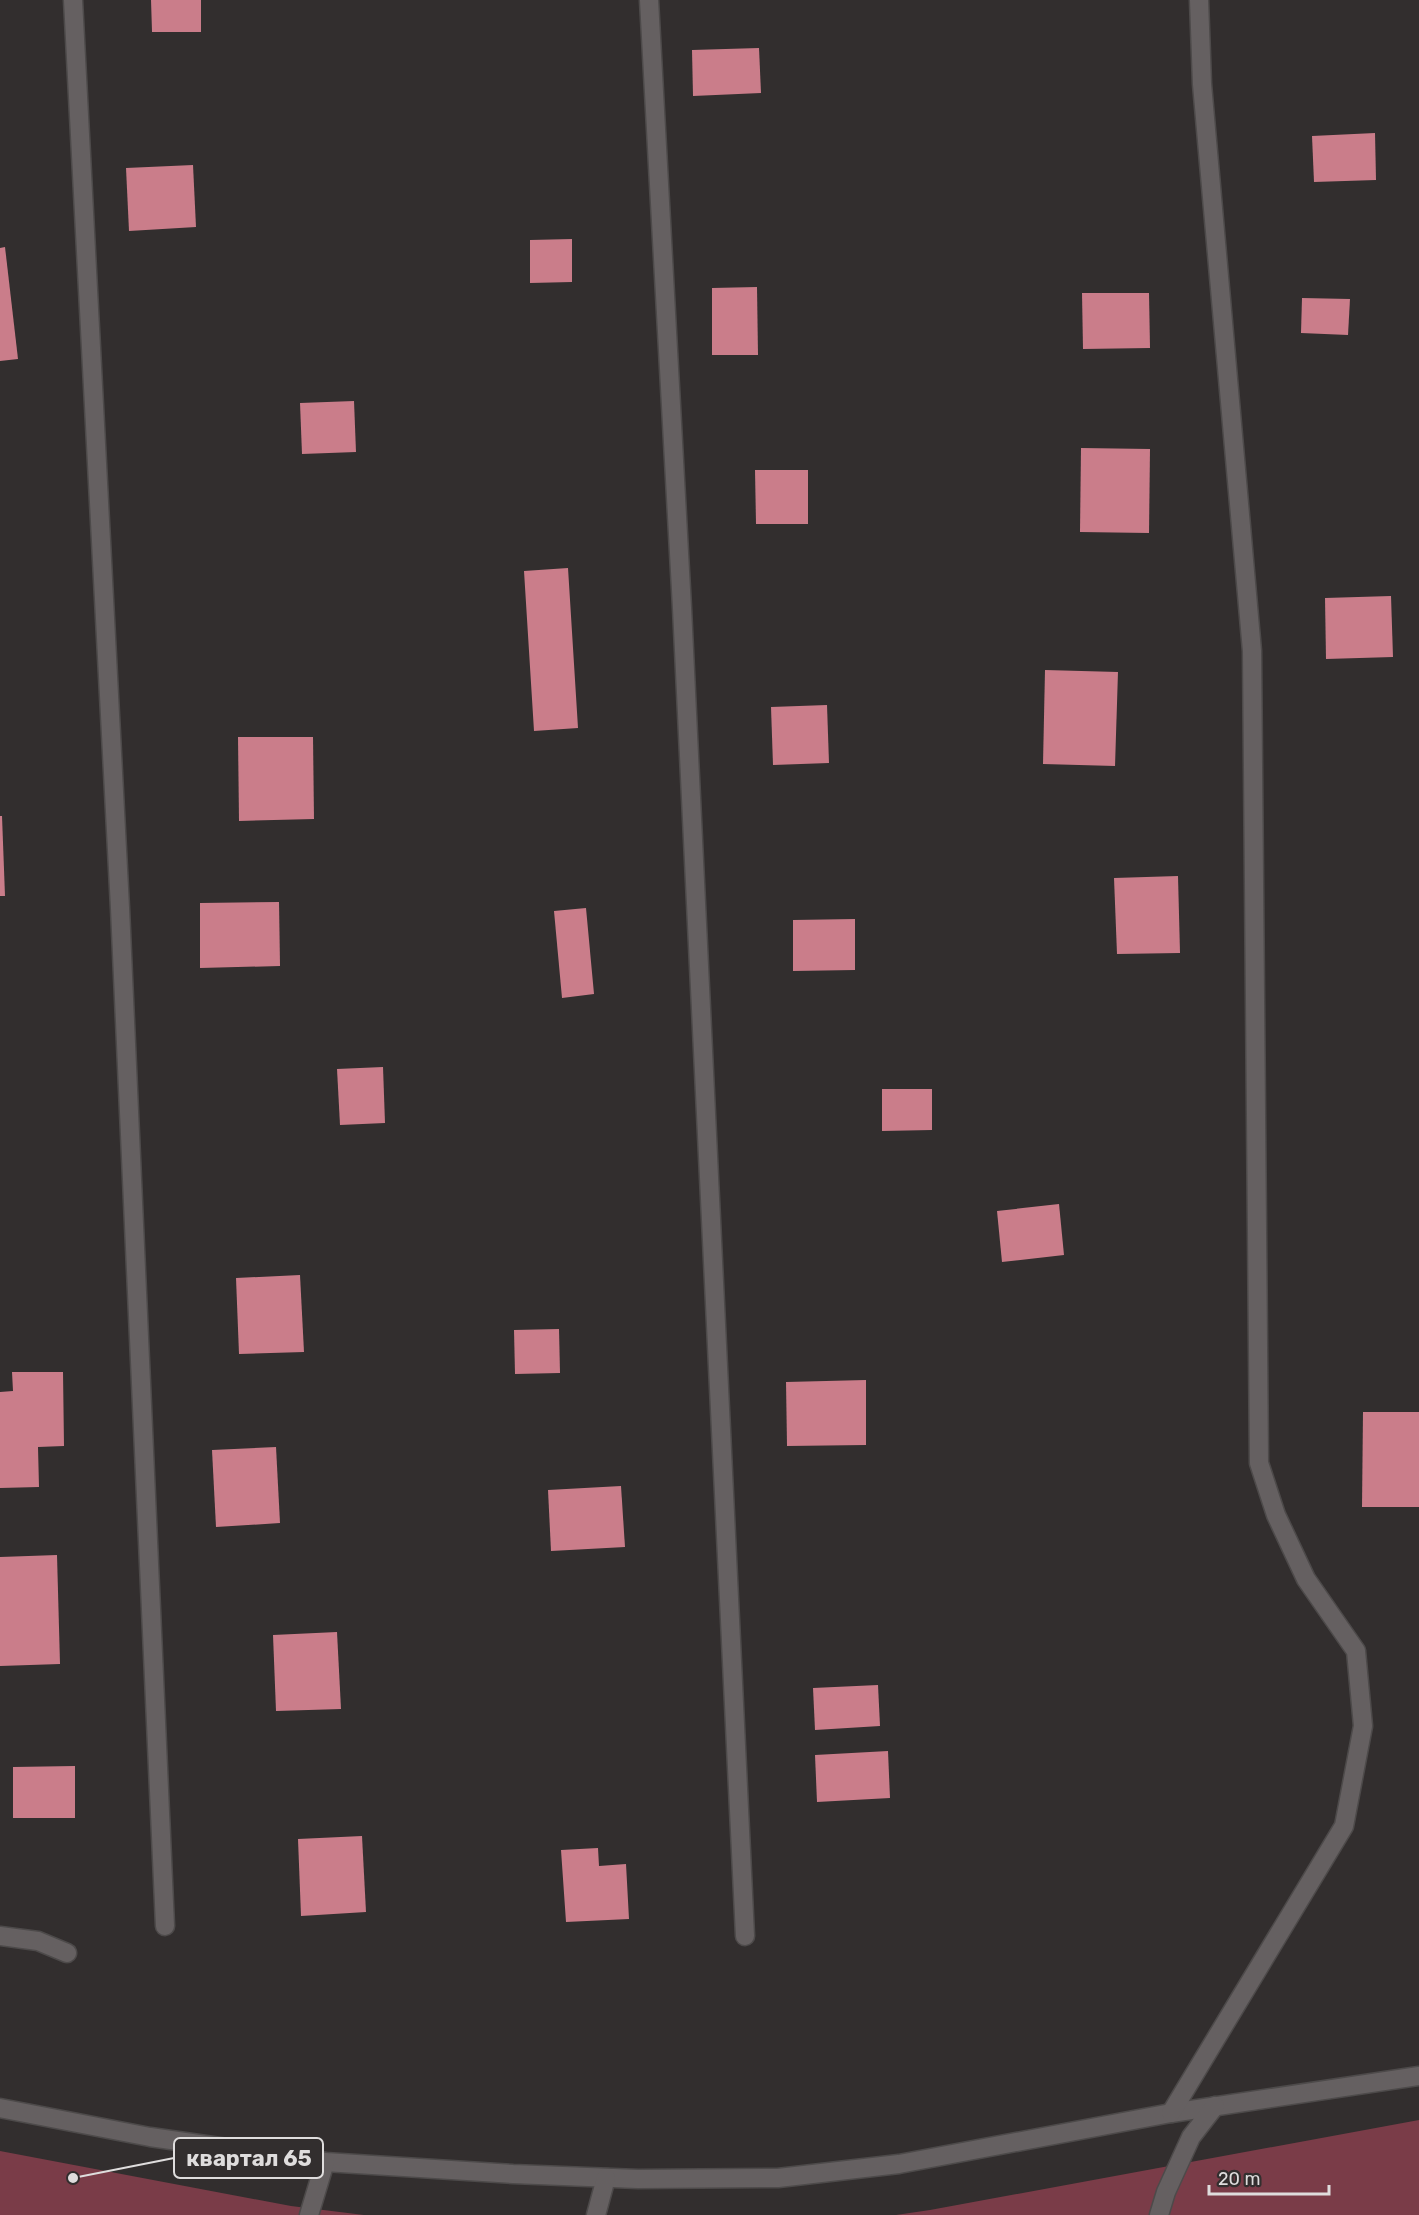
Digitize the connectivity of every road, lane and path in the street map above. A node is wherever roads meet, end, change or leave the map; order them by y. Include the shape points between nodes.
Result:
1 (73, 0) edge
2 (649, 0) edge
3 (1199, 0) edge
4 (165, 1926) dead end
5 (0, 1936) edge
6 (745, 1936) dead end
7 (67, 1953) dead end
8 (1419, 2076) edge
9 (1215, 2106) junction
10 (0, 2108) edge
11 (1171, 2113) junction
12 (325, 2163) junction
13 (606, 2178) junction
14 (309, 2215) edge
15 (596, 2215) edge
16 (1160, 2215) edge

1 - 4 lane via 120,908
2 - 6 lane via 685,656
3 - 11 lane via 1202,84 1252,651 1259,1463 1276,1515 1306,1579 1356,1651 1364,1726 1344,1826
5 - 7 lane via 38,1941
8 - 9 lane
9 - 11 lane
9 - 16 lane via 1191,2137
10 - 12 lane via 150,2137
11 - 13 lane via 898,2164 778,2178
12 - 13 lane
12 - 14 lane
13 - 15 lane

